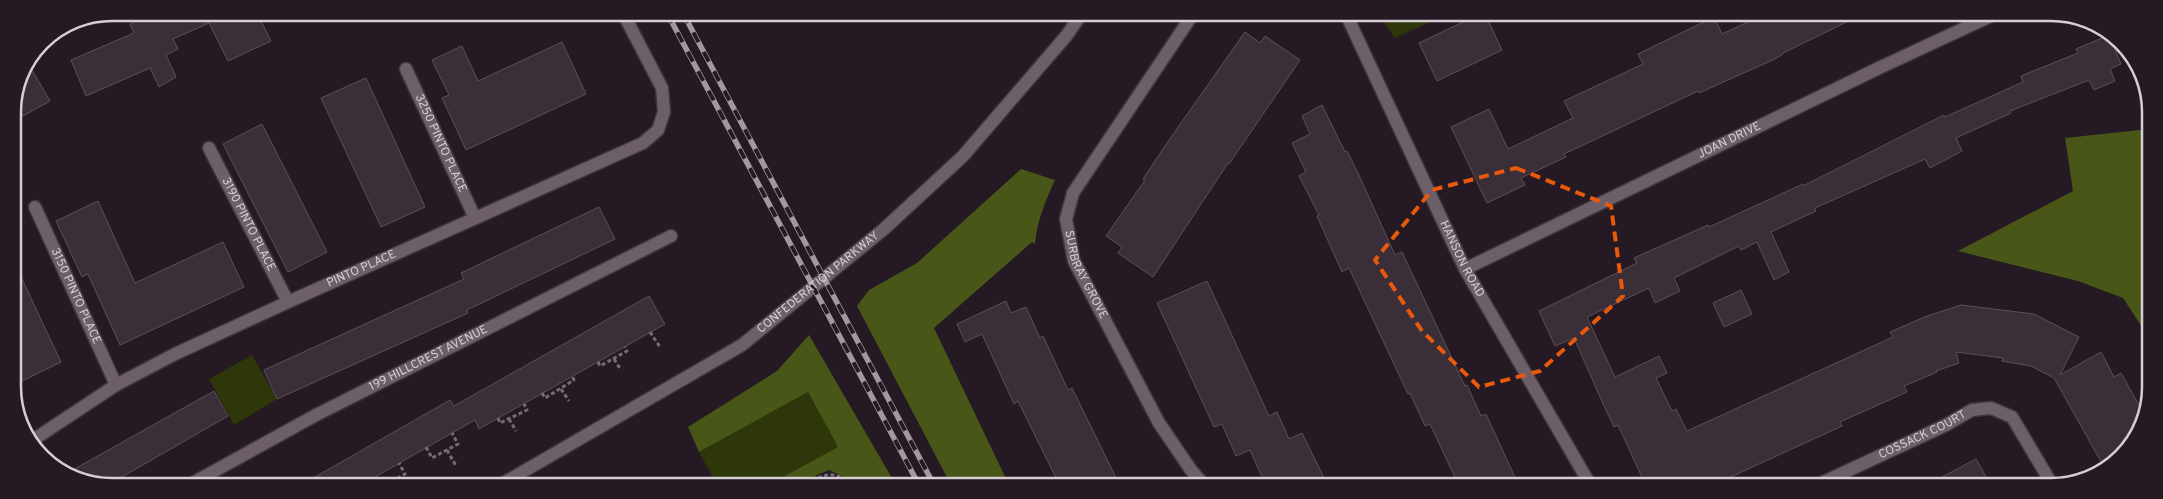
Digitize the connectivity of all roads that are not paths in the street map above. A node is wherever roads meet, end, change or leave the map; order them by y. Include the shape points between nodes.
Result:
1 (627, 21) edge
2 (1077, 21) edge
3 (1189, 21) edge
4 (1349, 21) edge
5 (1980, 21) edge
6 (406, 69) dead end
7 (209, 148) dead end
8 (35, 207) dead end
9 (476, 218) junction
10 (671, 236) dead end
11 (1465, 269) junction
12 (288, 302) junction
13 (116, 385) junction
14 (37, 437) edge
15 (202, 478) edge
16 (512, 478) edge
17 (1198, 478) edge
18 (1586, 478) edge
19 (1832, 478) edge
20 (2048, 478) edge

1 - 9 street, PINTO PLACE via 662,88 664,112 658,130 643,143
2 - 16 street, CONFEDERATION PARKWAY via 963,156 884,228 750,339
3 - 17 street, SURBRAY GROVE via 1073,193 1066,219 1074,261 1154,415
4 - 11 street, HANSON ROAD
5 - 11 street, JOAN DRIVE
6 - 9 street, 3250 PINTO PLACE
7 - 12 street, 3190 PINTO PLACE
8 - 13 street, 3150 PINTO PLACE
9 - 12 street, PINTO PLACE
10 - 15 street, 199 HILLCREST AVENUE via 316,415
11 - 18 street, HANSON ROAD
12 - 13 street, PINTO PLACE
13 - 14 street, PINTO PLACE
19 - 20 street, COSSACK COURT via 1972,410 1991,408 2012,417

